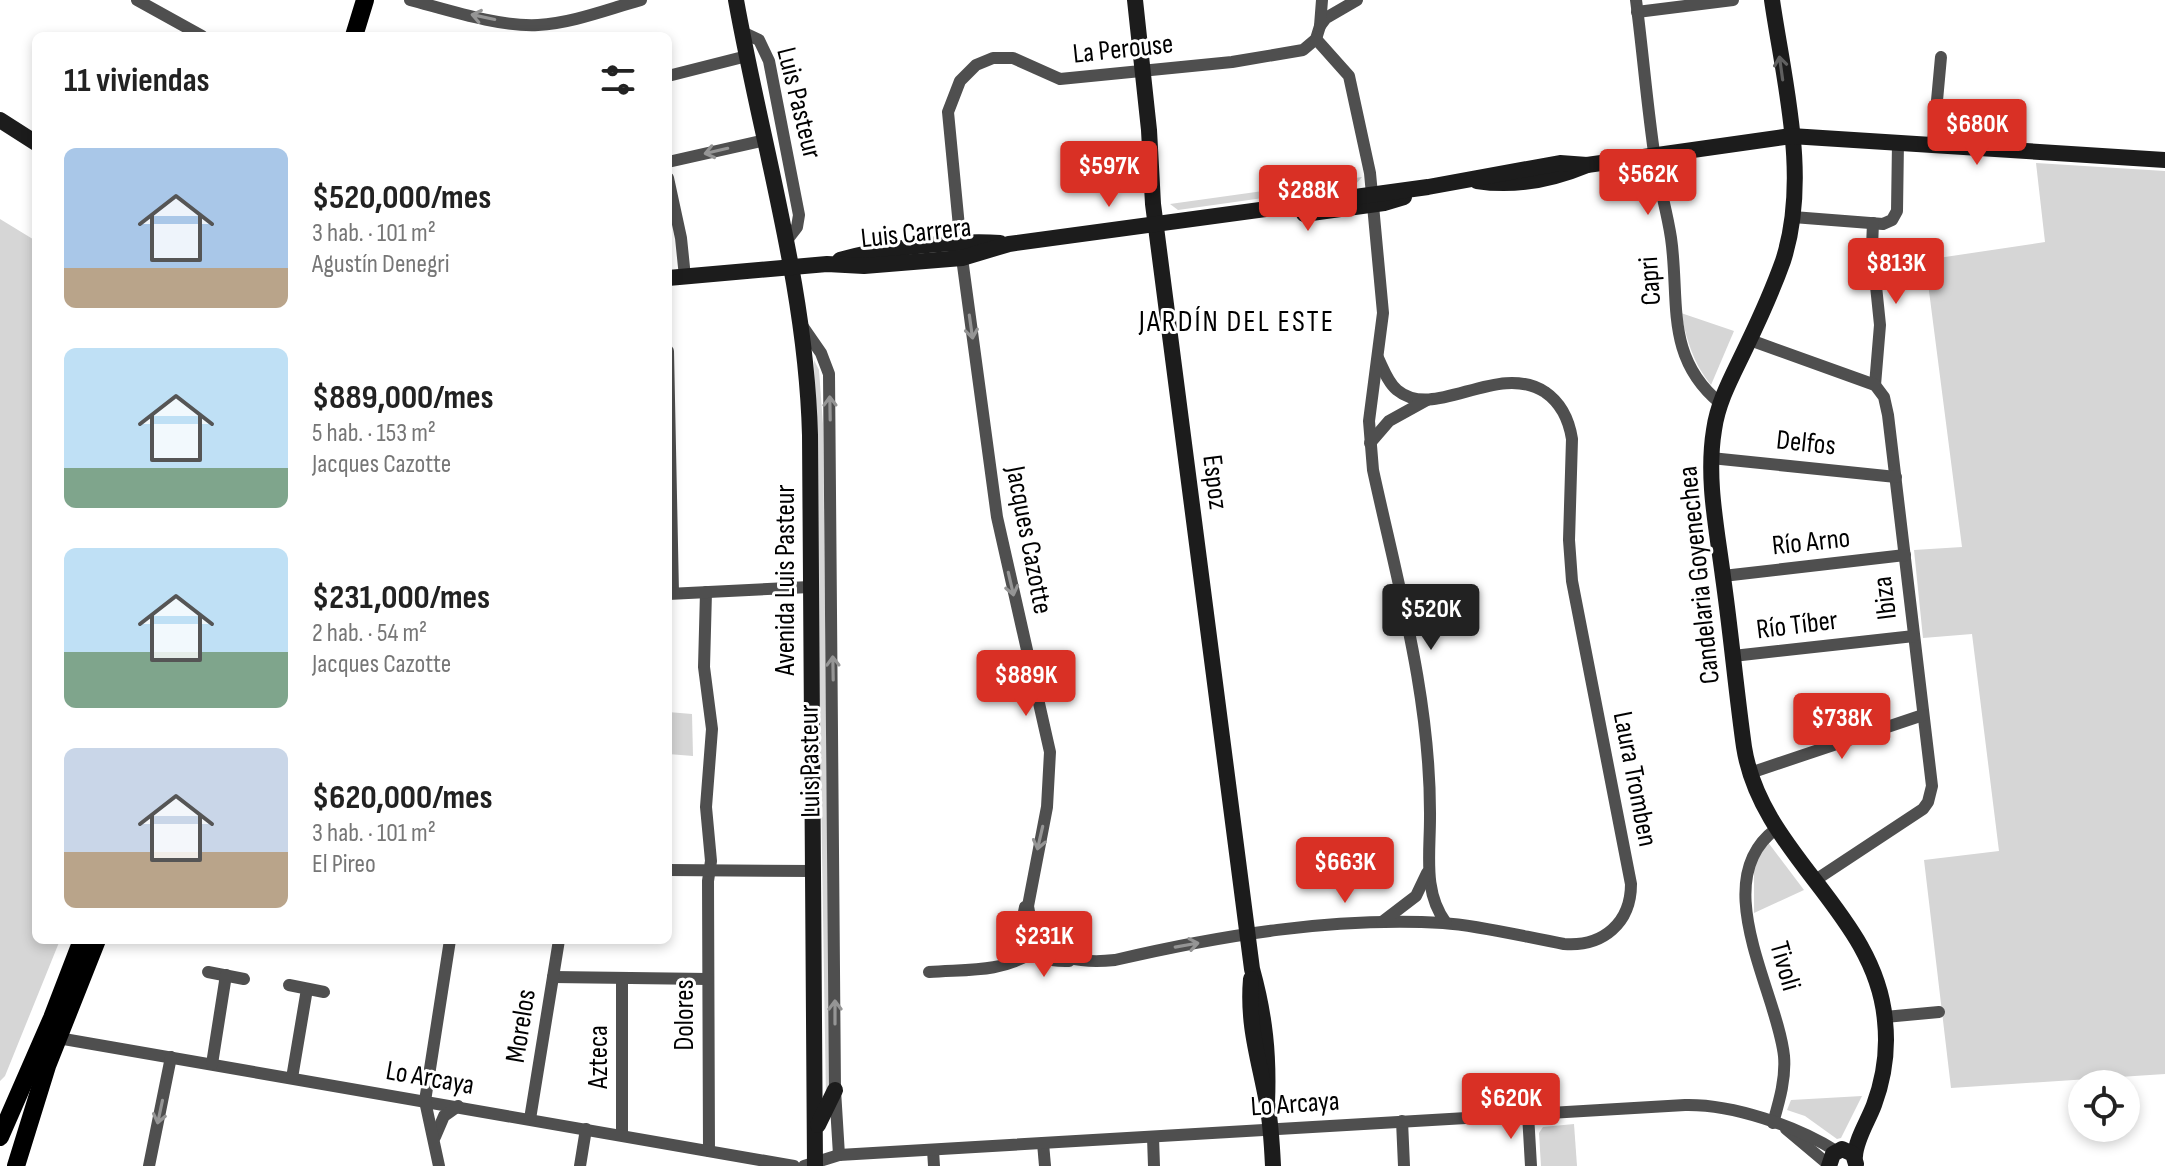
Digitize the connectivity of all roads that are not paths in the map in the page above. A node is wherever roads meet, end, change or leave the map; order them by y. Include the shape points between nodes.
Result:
1 (137, 0) edge
2 (365, 0) edge
3 (410, 0) edge
4 (641, 0) edge
5 (736, 0) edge
6 (1135, 0) edge
7 (1322, 0) edge
8 (1357, 0) edge
9 (1733, 0) edge
10 (1772, 0) edge
11 (1637, 6) edge
12 (1320, 26) junction
13 (195, 32) edge
14 (355, 32) edge
15 (742, 32) junction
16 (1316, 39) junction
17 (747, 56) junction
18 (1941, 57) dead end
19 (1143, 71) junction
20 (672, 75) edge
21 (0, 120) edge
22 (1791, 136) junction
23 (32, 140) edge
24 (765, 140) junction
25 (1898, 142) junction
26 (1933, 144) junction
27 (1654, 156) junction
28 (2165, 160) edge
29 (672, 161) edge
30 (672, 196) edge
31 (1373, 198) junction
32 (1793, 217) junction
33 (1873, 223) junction
34 (1163, 228) junction
35 (787, 240) junction
36 (961, 251) junction
37 (792, 267) junction
38 (685, 277) junction
39 (672, 278) edge
40 (803, 327) junction
41 (1750, 340) junction
42 (1378, 358) junction
43 (1875, 385) junction
44 (1430, 399) junction
45 (1720, 403) junction
46 (1370, 443) junction
47 (1711, 458) junction
48 (1896, 477) junction
49 (1905, 555) junction
50 (1723, 576) junction
51 (810, 587) junction
52 (706, 592) junction
53 (672, 594) edge
54 (1914, 636) junction
55 (1733, 656) junction
56 (1923, 715) junction
57 (1750, 773) junction
58 (1776, 829) junction
59 (1429, 866) junction
60 (672, 870) edge
61 (710, 870) junction
62 (814, 871) junction
63 (1814, 881) junction
64 (1030, 884) junction
65 (1382, 922) junction
66 (1446, 923) junction
67 (1247, 934) junction
68 (80, 944) edge
69 (95, 944) edge
70 (449, 944) edge
71 (558, 944) edge
72 (1031, 953) junction
73 (1072, 960) junction
74 (208, 972) dead end
75 (929, 972) dead end
76 (226, 975) junction
77 (553, 977) junction
78 (622, 978) junction
79 (244, 979) dead end
80 (708, 979) junction
81 (289, 985) dead end
82 (307, 989) junction
83 (324, 992) dead end
84 (1939, 1012) dead end
85 (1885, 1017) junction
86 (58, 1038) junction
87 (171, 1057) junction
88 (212, 1064) junction
89 (292, 1078) junction
90 (835, 1090) junction
91 (425, 1101) junction
92 (458, 1106) junction
93 (13, 1110) junction
94 (1528, 1114) junction
95 (530, 1119) junction
96 (1402, 1121) junction
97 (1773, 1123) junction
98 (28, 1126) junction
99 (0, 1127) edge
100 (586, 1129) junction
101 (1271, 1129) junction
102 (816, 1130) junction
103 (622, 1135) junction
104 (0, 1137) edge
105 (1153, 1137) junction
106 (434, 1140) junction
107 (1043, 1143) junction
108 (933, 1150) junction
109 (709, 1151) junction
110 (839, 1155) junction
111 (1846, 1160) edge
112 (812, 1165) edge
113 (16, 1166) edge
114 (25, 1166) edge
115 (149, 1166) edge
116 (439, 1166) edge
117 (580, 1166) edge
118 (794, 1166) edge
119 (934, 1166) edge
120 (1045, 1166) edge
121 (1154, 1166) edge
122 (1273, 1166) edge
123 (1404, 1166) edge
124 (1531, 1166) edge

1 - 13 street
2 - 14 main road
4 -> 3 street via 536,25
5 - 15 street, Avenida Luis Pasteur
6 - 19 street, Espoz
7 - 12 street
8 - 12 street
9 - 11 street
22 -> 10 street, Candelaria Goyenechea
11 - 27 street, Capri
12 - 16 street
15 - 17 street, Avenida Luis Pasteur
15 - 35 street, Luis Pasteur via 759,40 769,61 799,215
16 - 19 street, La Perouse via 1295,52
16 - 31 street via 1353,85
17 - 20 street
17 - 24 street, Avenida Luis Pasteur
18 - 26 street
19 - 34 street, Espoz
19 - 36 street, La Perouse via 1060,79 1003,57 985,60 967,73 948,112
21 - 23 street
22 - 25 street, Luis Carrera
22 - 27 street, Luis Carrera
22 - 32 street, Candelaria Goyenechea via 1796,175
24 -> 29 street
24 - 35 street, Avenida Luis Pasteur
25 - 26 street, Luis Carrera
25 - 33 street via 1895,217
26 - 28 street, Luis Carrera
27 - 31 street, Luis Carrera via 1587,165 1558,177 1502,185 1471,180
27 - 45 street, Capri via 1671,237 1675,308 1684,349 1699,381
30 - 38 street
31 - 34 street, Luis Carrera
31 - 42 street via 1383,313
32 - 33 street
32 - 41 street, Candelaria Goyenechea via 1783,260
33 - 43 street via 1880,325
34 - 36 street, Luis Carrera via 1104,239 1069,236
34 - 67 street, Espoz
35 - 37 street, Avenida Luis Pasteur
36 - 37 street, Luis Carrera via 864,266
36 -> 64 street, Jacques Cazotte via 997,517 1050,752 1047,807
37 - 38 street, Luis Carrera
37 - 40 street, Avenida Luis Pasteur
38 - 39 street, Luis Carrera
40 - 51 street, Avenida Luis Pasteur
90 -> 40 street, Luis Pasteur via 829,374
41 - 43 street
41 - 45 street, Candelaria Goyenechea
42 - 44 street via 1397,390
42 - 46 street
43 - 48 street, Ibiza via 1884,397
44 - 46 street, Laura Tromben via 1389,421
44 - 66 street, Laura Tromben via 1503,382 1521,383 1550,396 1568,422 1572,581 1631,884 1621,920 1584,944
45 - 47 street, Candelaria Goyenechea
46 - 59 street via 1423,702
47 - 48 street, Delfos
47 - 50 street, Candelaria Goyenechea
48 - 49 street, Ibiza
49 - 50 street, Río Arno
49 - 54 street, Ibiza
50 - 55 street, Candelaria Goyenechea
51 - 52 street
51 - 62 street, Avenida Luis Pasteur
52 - 53 street
52 - 61 street, Dolores via 704,667 712,729 706,807
54 - 55 street, Río Tíber
54 - 56 street, Ibiza
55 - 57 street, Candelaria Goyenechea
56 - 57 street
56 - 63 street, Ibiza via 1932,786 1928,802
57 - 58 street, Candelaria Goyenechea
58 - 63 street, Candelaria Goyenechea
58 - 97 street, Tivoli via 1755,849 1747,904 1784,1058
59 - 65 street via 1416,896
59 - 66 street via 1432,899
60 - 61 street
61 - 62 street
61 - 80 street, Dolores
62 - 102 street, Avenida Luis Pasteur
63 - 85 street, Candelaria Goyenechea via 1868,958
64 - 72 street, Jacques Cazotte via 1021,928
64 - 73 street, Jacques Cazotte via 1030,922 1049,947
65 - 66 street, Laura Tromben
65 - 67 street, Laura Tromben
73 -> 67 street via 1115,960
67 - 101 street, Espoz via 1252,969 1248,1007
68 - 93 main road
69 - 86 main road
70 - 91 street
71 - 77 street, Morelos
72 - 73 street via 1040,960
72 - 75 street via 1004,967
74 - 76 street
76 - 79 street
76 - 88 street
77 - 78 street
77 - 95 street, Morelos
78 - 80 street
78 - 103 street, Azteca
80 - 109 street, Dolores
81 - 82 street
82 - 83 street
82 - 89 street
84 - 85 street
85 - 111 street, Candelaria Goyenechea via 1884,1070 1868,1120
86 - 87 street, Lo Arcaya
86 - 98 main road
87 - 88 street, Lo Arcaya
87 -> 115 street
88 - 89 street, Lo Arcaya
89 - 91 street, Lo Arcaya
90 - 102 street
90 - 110 street, Luis Pasteur
91 - 92 street, Lo Arcaya
91 - 106 street
92 - 95 street, Lo Arcaya
92 - 106 street via 444,1116
93 - 99 main road
93 - 104 main road
94 - 96 street, Lo Arcaya
94 - 97 street, Lo Arcaya via 1707,1105
94 - 124 street
95 - 100 street, Lo Arcaya
96 - 101 street, Lo Arcaya
96 - 123 street
97 - 111 street, Lo Arcaya via 1804,1132
98 - 113 main road
98 - 114 main road
100 - 103 street, Lo Arcaya
100 - 117 street
101 - 105 street, Lo Arcaya
101 - 122 street, Espoz
102 - 112 street, Avenida Luis Pasteur
103 - 109 street, Lo Arcaya
105 - 107 street, Lo Arcaya
105 - 121 street
106 - 116 street
107 - 108 street, Lo Arcaya
107 - 120 street
108 - 110 street, Lo Arcaya
108 - 119 street
109 - 118 street, Lo Arcaya
110 - 112 street, Lo Arcaya

